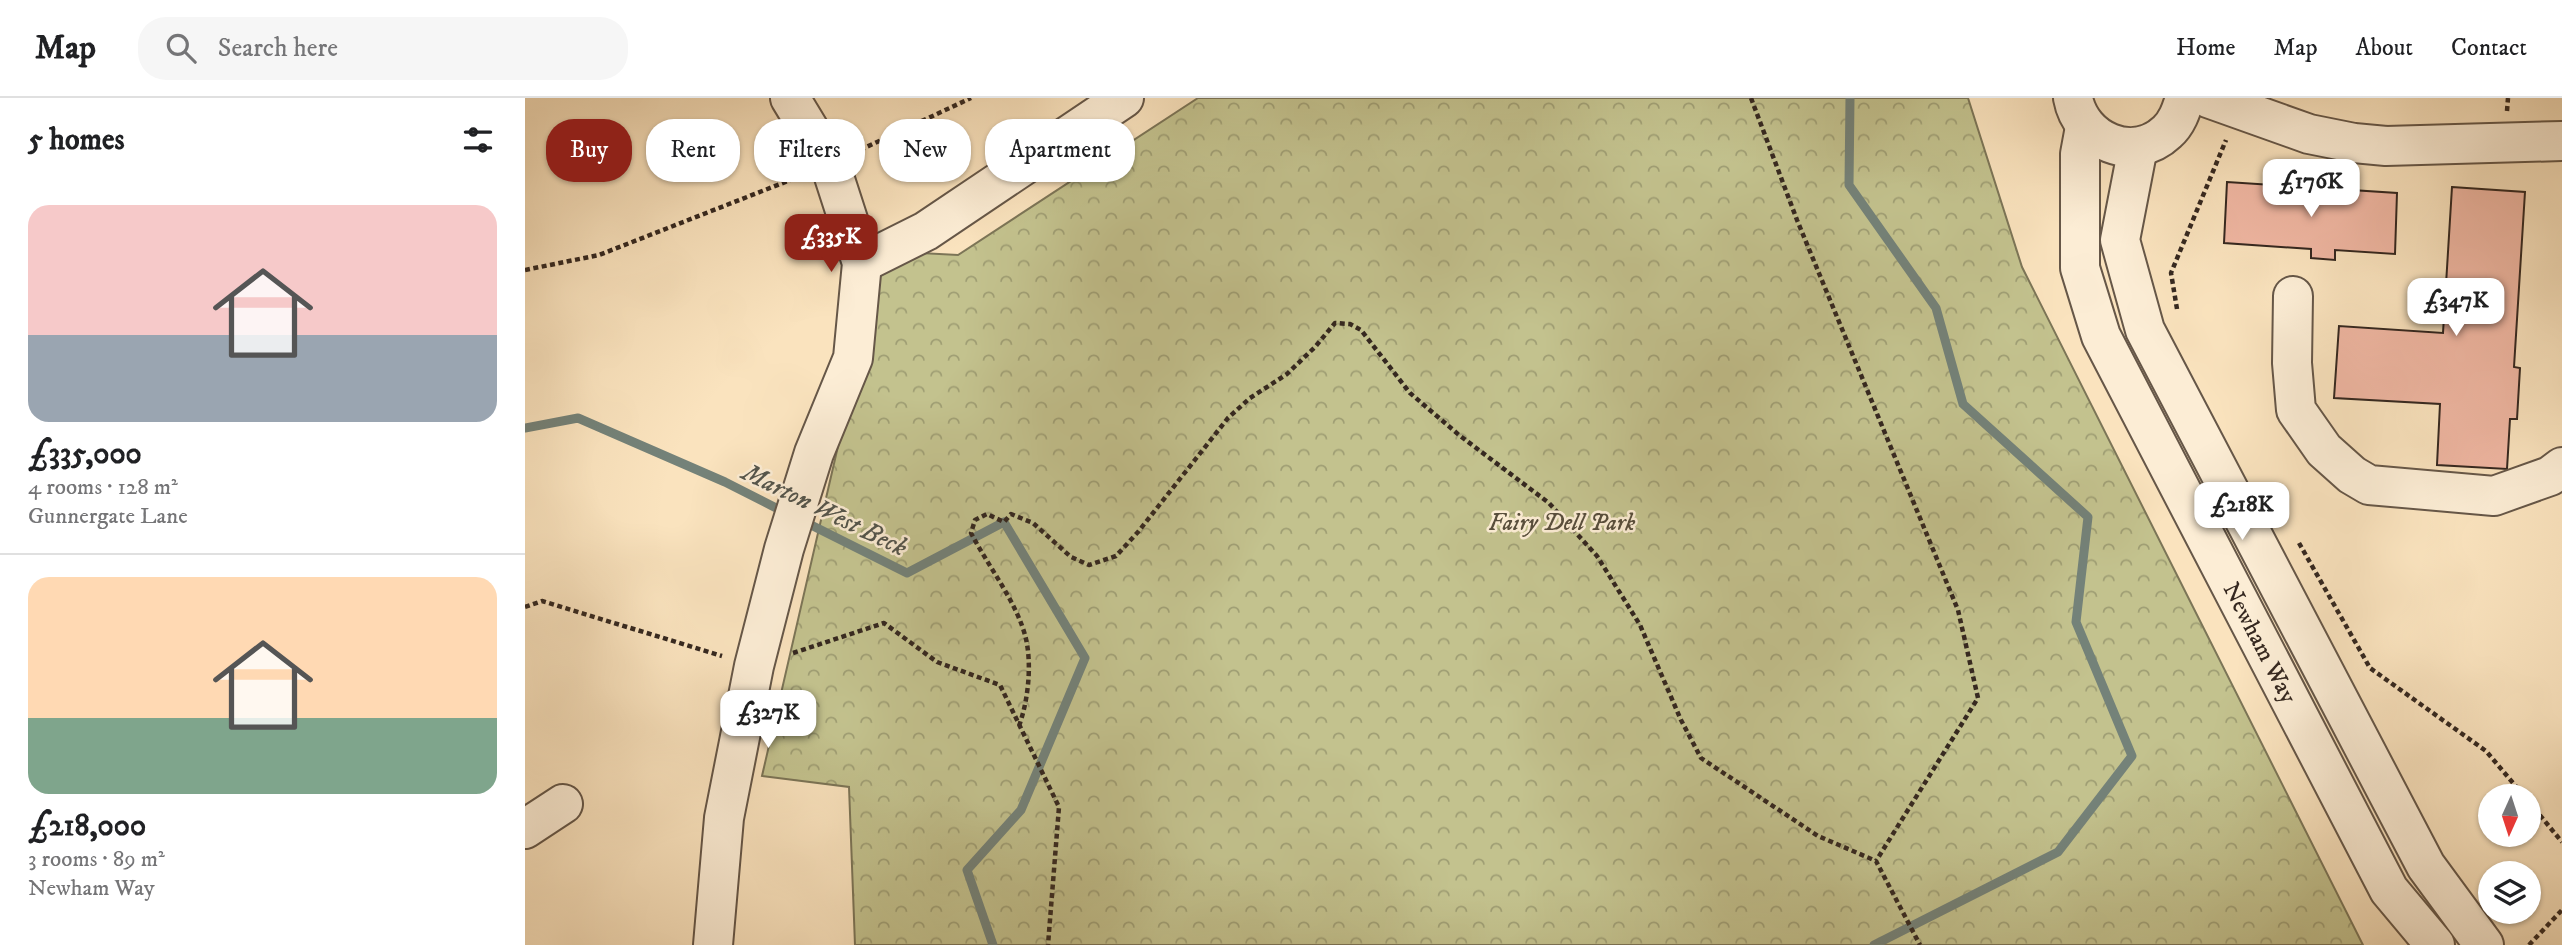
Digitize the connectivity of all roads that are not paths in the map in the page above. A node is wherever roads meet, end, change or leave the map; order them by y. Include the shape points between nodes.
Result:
1 (790, 98) edge
2 (1124, 98) edge
3 (2185, 98) edge
4 (2209, 98) edge
5 (2079, 112) edge
6 (2562, 141) edge
7 (2138, 147) junction
8 (862, 263) junction
9 (2293, 296) dead end
10 (2562, 467) edge
11 (563, 804) dead end
12 (525, 829) edge
13 (713, 945) edge
14 (2435, 945) edge
15 (2484, 945) edge

1 - 8 street via 830,164
2 - 8 street via 926,231
3 - 7 street via 2179,117 2167,132
4 - 6 street via 2309,134 2354,143
5 - 7 street, Newham Way via 2100,139
5 - 14 street, Newham Way via 2080,268 2101,336 2389,890
7 - 15 street, Newham Way via 2120,240 2145,330 2425,866
8 - 13 street via 853,358 814,453 754,666 724,818
9 - 10 street via 2295,410 2324,450 2352,475 2369,485 2494,496 2550,476
11 - 12 street

